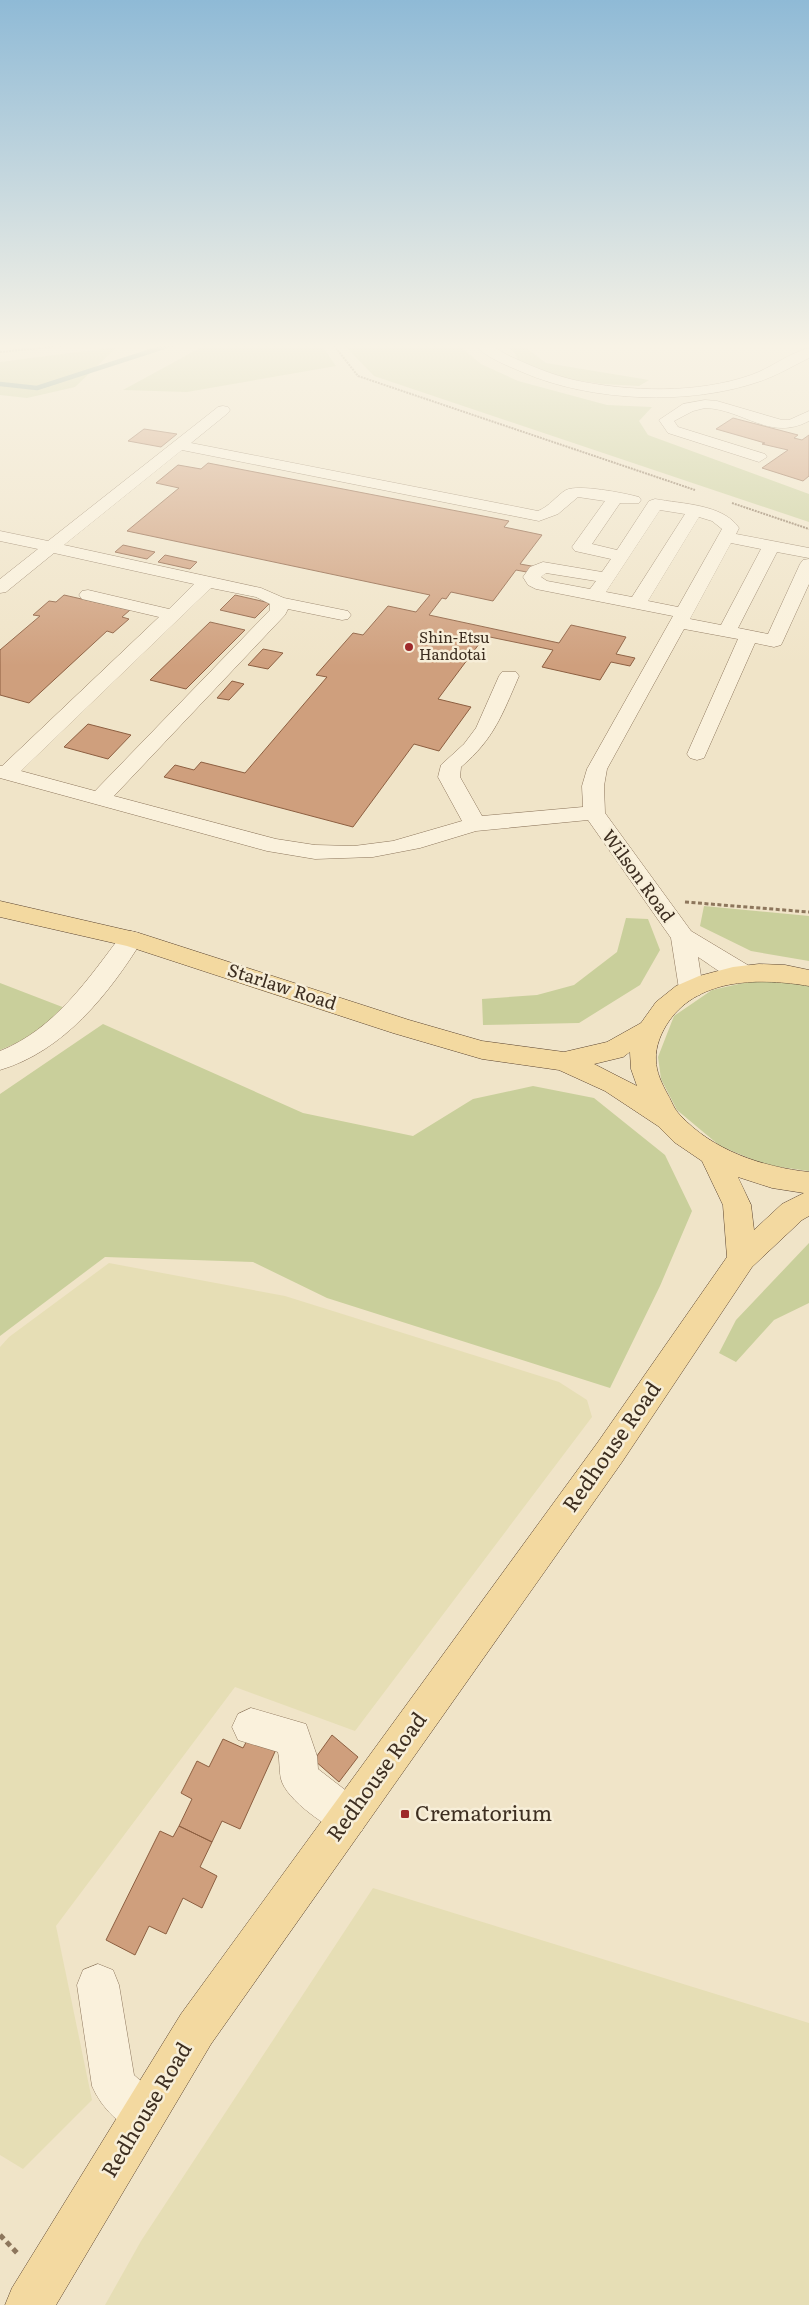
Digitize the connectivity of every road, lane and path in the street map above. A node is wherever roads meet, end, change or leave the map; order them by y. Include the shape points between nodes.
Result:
1 (172, 451) edge
2 (207, 451) edge
3 (578, 451) edge
4 (724, 451) edge
5 (759, 457) dead end
6 (695, 490) dead end
7 (616, 498) junction
8 (732, 503) dead end
9 (655, 504) junction
10 (694, 512) junction
11 (809, 529) edge
12 (0, 536) edge
13 (727, 537) junction
14 (772, 545) junction
15 (52, 547) junction
16 (809, 553) edge
17 (621, 556) junction
18 (809, 564) edge
19 (606, 578) junction
20 (207, 582) junction
21 (0, 588) edge
22 (88, 595) dead end
23 (595, 596) junction
24 (279, 602) junction
25 (637, 604) junction
26 (172, 615) junction
27 (342, 615) dead end
28 (681, 618) junction
29 (727, 632) junction
30 (748, 637) junction
31 (508, 676) dead end
32 (696, 754) dead end
33 (3, 772) edge
34 (100, 798) junction
35 (594, 813) junction
36 (475, 824) junction
37 (653, 897) junction
38 (0, 909) edge
39 (809, 912) edge
40 (683, 937) junction
41 (131, 939) junction
42 (742, 973) junction
43 (809, 978) edge
44 (691, 988) junction
45 (650, 1029) junction
46 (0, 1061) edge
47 (564, 1061) junction
48 (670, 1121) junction
49 (714, 1156) junction
50 (809, 1183) edge
51 (809, 1203) edge
52 (742, 1259) junction
53 (251, 1727) dead end
54 (348, 1817) junction
55 (98, 1985) dead end
56 (144, 2114) junction
57 (29, 2305) edge

1 - 15 street
2 - 7 street via 539,516 550,513 576,492
3 - 6 path
4 - 5 street
7 - 9 street
7 - 17 street via 581,547
8 - 11 path
9 - 10 street
9 - 17 street
10 - 13 street via 728,523 731,528
10 - 25 street
12 - 15 street
13 - 14 street
13 - 28 street
14 - 16 street
14 - 29 street
15 - 20 street
15 - 21 street
17 - 19 street
18 - 30 street via 774,642
19 - 23 street
19 - 23 street via 544,567 532,577 542,585
20 - 24 street via 261,593
20 - 26 street
22 - 26 street
23 - 25 street
24 - 27 street
24 - 34 street via 279,610
25 - 28 street
26 - 33 street
28 - 29 street
28 - 35 street via 597,768 593,786
29 - 30 street
30 - 32 street
31 - 36 street via 486,729 451,765 449,777
33 - 34 street
34 - 36 street via 274,846 328,854 392,848
35 - 36 street
35 - 37 street, Wilson Road
37 - 39 path
37 - 40 street, Wilson Road
38 - 41 main road, Starlaw Road
40 - 42 street, Wilson Road
40 - 44 street, Wilson Road
41 - 46 street via 58,1030 16,1056
41 - 47 main road, Starlaw Road via 482,1050
42 - 43 main road via 795,974
42 - 44 main road
44 - 45 main road via 667,1005
45 - 47 main road via 614,1050
45 - 48 main road via 642,1054 646,1080
47 - 48 main road via 614,1084
48 - 49 main road
49 - 50 main road via 771,1178
49 - 52 main road via 736,1205
51 - 52 main road, Redhouse Road via 792,1212
52 - 54 main road, Redhouse Road via 610,1452
53 - 54 street via 293,1737 300,1779
54 - 56 main road, Redhouse Road via 196,2029
55 - 56 street via 114,2086
56 - 57 main road, Redhouse Road

